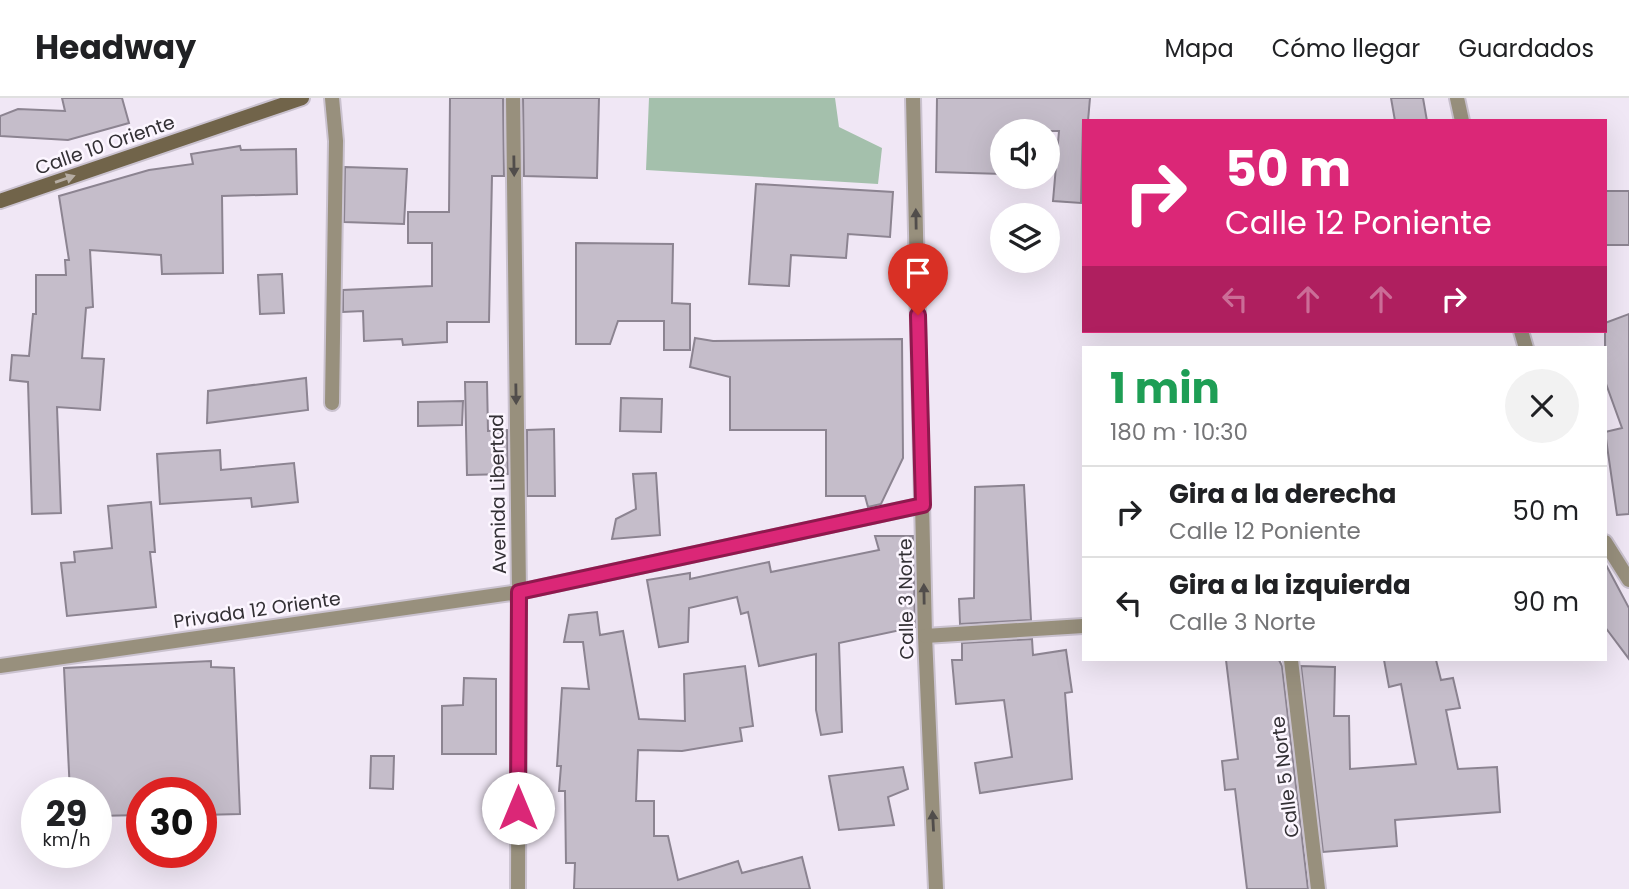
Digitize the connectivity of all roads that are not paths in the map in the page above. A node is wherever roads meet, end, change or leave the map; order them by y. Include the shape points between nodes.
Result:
1 (302, 98) edge
2 (332, 98) edge
3 (513, 98) edge
4 (913, 98) edge
5 (1457, 98) edge
6 (1462, 119) edge
7 (0, 201) edge
8 (332, 403) dead end
9 (923, 505) junction
10 (1607, 545) edge
11 (1629, 580) edge
12 (519, 592) junction
13 (1082, 626) edge
14 (925, 636) junction
15 (1291, 661) edge
16 (0, 666) edge
17 (518, 889) edge
18 (936, 889) edge
19 (1318, 889) edge

7 -> 1 main road, Calle 10 Oriente
2 - 8 street via 336,141
3 -> 12 street, Avenida Libertad
9 -> 4 street, Calle 3 Norte
5 - 6 street
9 - 12 street, Privada 12 Oriente
14 -> 9 street, Calle 3 Norte
10 - 11 street
12 - 16 street, Privada 12 Oriente
12 - 17 street, Avenida Libertad
13 - 14 street
18 -> 14 street, Calle 3 Norte
15 - 19 street, Calle 5 Norte

